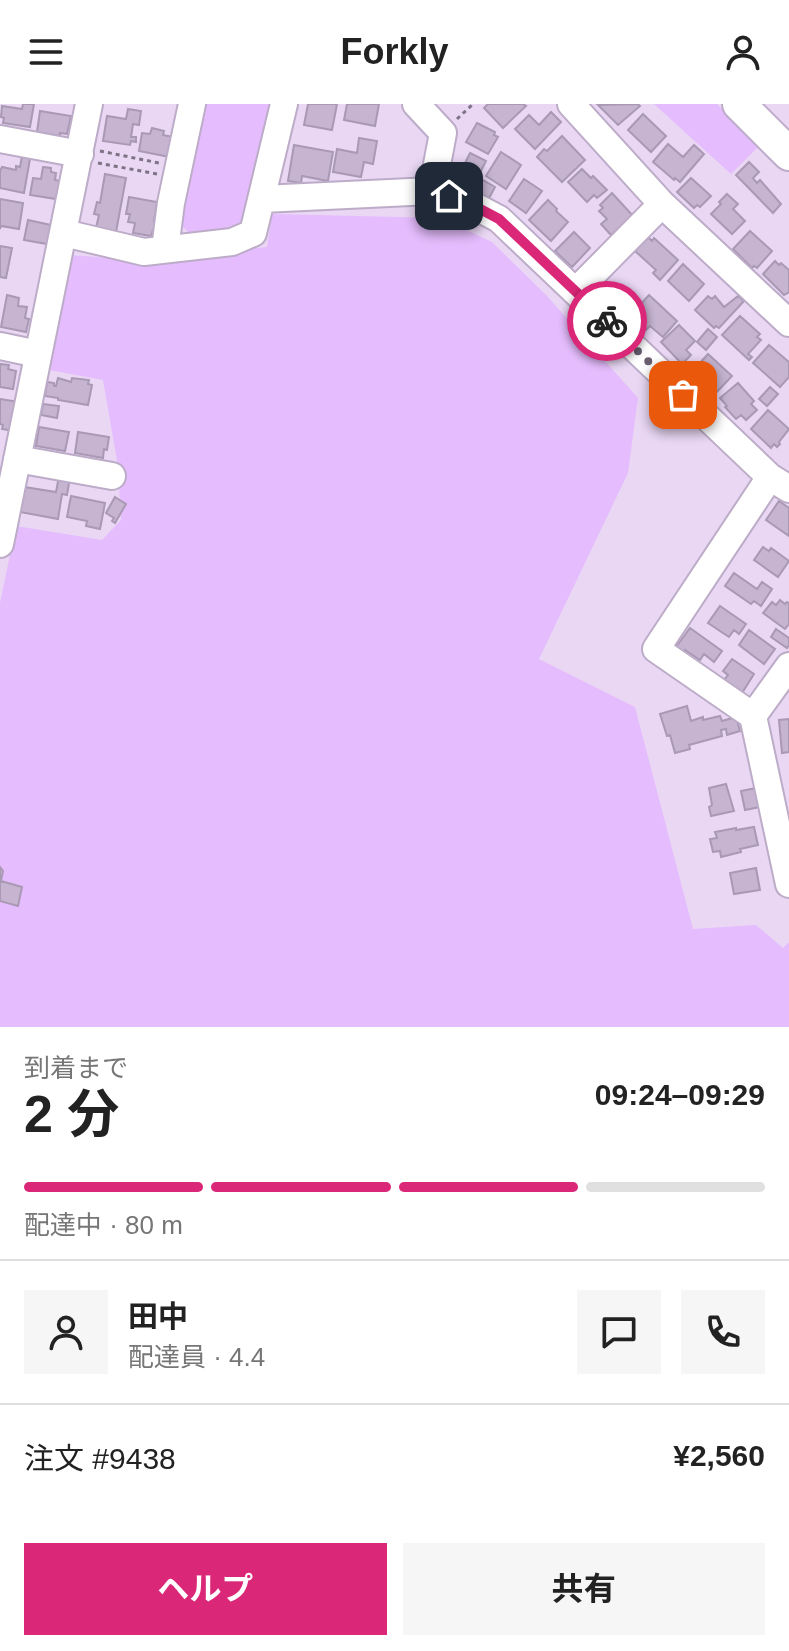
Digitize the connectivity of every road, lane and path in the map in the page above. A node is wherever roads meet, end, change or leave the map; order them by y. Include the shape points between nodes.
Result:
1 (89, 104) edge
2 (192, 104) edge
3 (284, 104) edge
4 (416, 104) edge
5 (571, 104) edge
6 (739, 104) edge
7 (0, 139) edge
8 (80, 153) junction
9 (789, 154) edge
10 (177, 173) junction
11 (432, 191) junction
12 (262, 199) junction
13 (662, 204) junction
14 (64, 233) junction
15 (165, 249) junction
16 (576, 291) junction
17 (789, 323) edge
18 (0, 346) edge
19 (38, 354) junction
20 (17, 459) junction
21 (112, 476) dead end
22 (779, 483) edge
23 (0, 544) edge
24 (789, 666) edge
25 (753, 716) junction
26 (789, 884) edge

1 - 8 street
2 - 10 street
3 - 12 street
4 - 11 street via 443,133
5 - 13 street
6 - 9 main road
7 - 8 street
8 - 10 path
8 - 10 path
8 - 14 street
10 - 15 street
11 - 12 street
11 - 16 street via 499,219
12 - 15 street via 253,233 232,242
13 - 16 street
13 - 17 street
14 - 15 street via 144,252
14 - 19 street
16 - 22 street
18 - 19 street
19 - 20 street
20 - 21 street
20 - 23 street
22 - 25 street via 656,649
24 - 25 street
25 - 26 street

